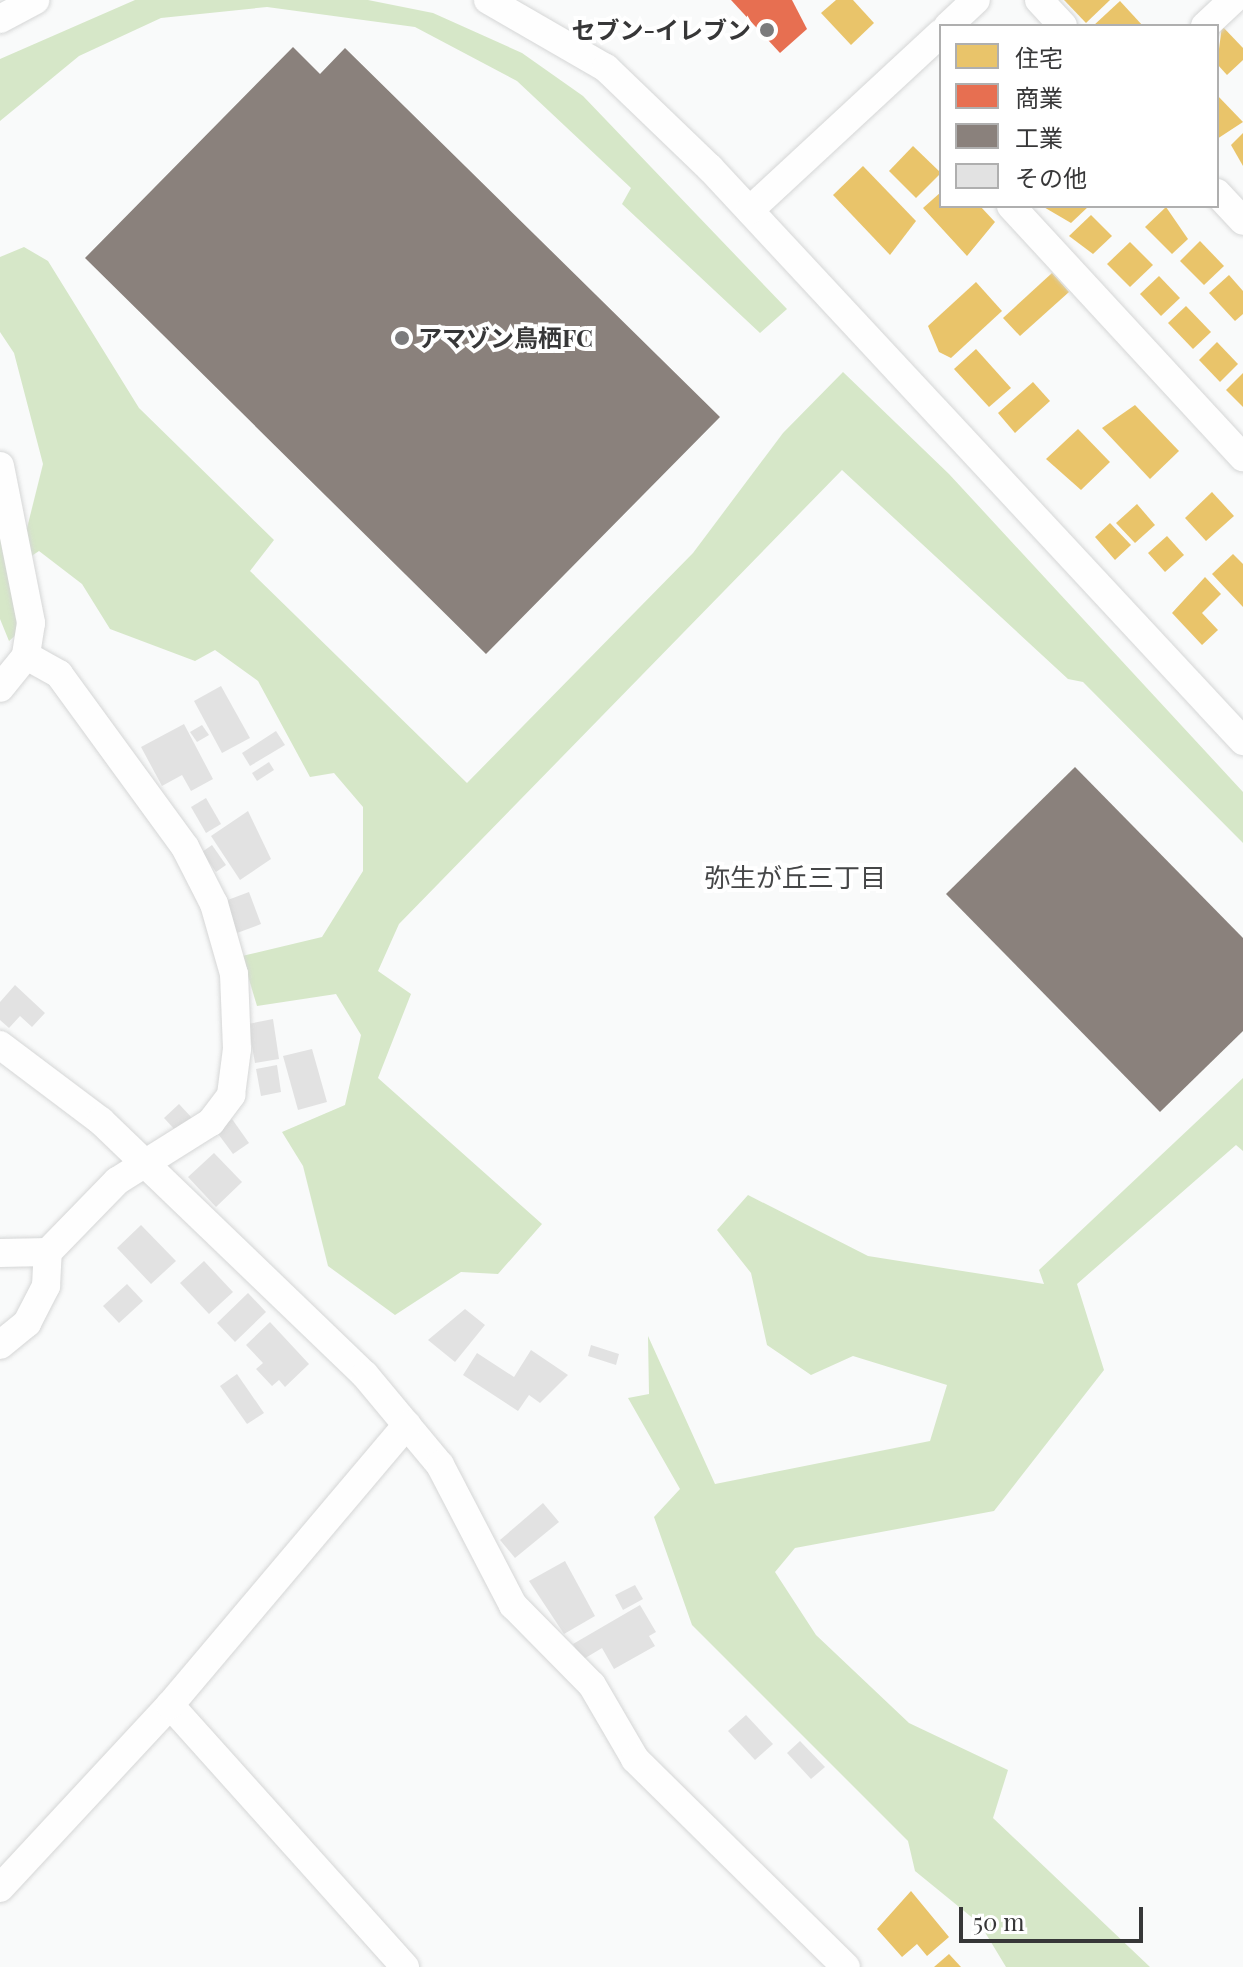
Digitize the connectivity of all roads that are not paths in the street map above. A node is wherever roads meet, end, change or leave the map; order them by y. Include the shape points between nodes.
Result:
1 (35, 0) edge
2 (488, 0) edge
3 (976, 0) edge
4 (1039, 0) edge
5 (1233, 0) edge
6 (0, 19) edge
7 (950, 24) edge
8 (1061, 24) edge
9 (1207, 24) edge
10 (939, 35) edge
11 (1219, 195) edge
12 (1013, 208) edge
13 (750, 210) junction
14 (1243, 221) edge
15 (1243, 457) edge
16 (0, 466) edge
17 (26, 656) junction
18 (0, 688) edge
19 (1243, 741) edge
20 (0, 1045) edge
21 (143, 1165) junction
22 (48, 1252) junction
23 (0, 1253) edge
24 (0, 1345) edge
25 (407, 1425) junction
26 (170, 1705) junction
27 (0, 1888) edge
28 (405, 1967) edge
29 (846, 1967) edge

1 - 6 street
2 - 13 street via 606,68
3 - 7 street
4 - 8 street
5 - 9 street
10 - 13 street
11 - 14 street
12 - 15 street
13 - 19 street
16 - 17 street via 23,558 31,623
17 - 18 street
17 - 21 street via 59,674 164,810 214,904 234,974 239,1005 231,1095 211,1122
20 - 21 street via 101,1121
21 - 22 street via 117,1181
21 - 25 street via 318,1327
22 - 23 street
22 - 24 street via 46,1286 27,1323
25 - 26 street
25 - 29 street via 474,1525 489,1571 592,1685 635,1759
26 - 27 street
26 - 28 street

